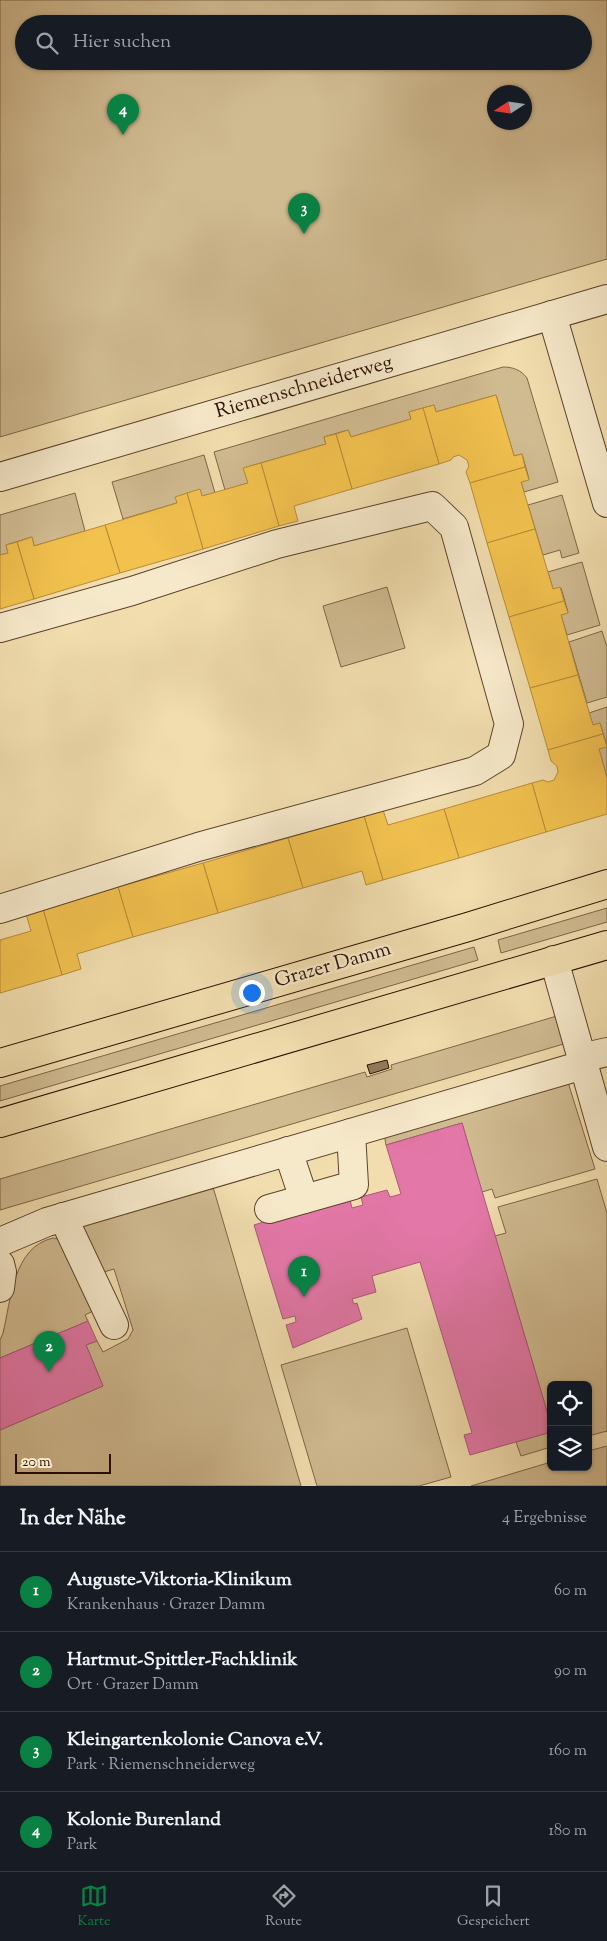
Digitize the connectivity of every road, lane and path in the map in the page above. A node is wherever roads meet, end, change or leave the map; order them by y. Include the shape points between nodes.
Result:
1 (607, 299) edge
2 (552, 316) junction
3 (0, 477) edge
4 (607, 503) edge
5 (0, 628) edge
6 (607, 884) edge
7 (0, 909) edge
8 (607, 945) edge
9 (554, 960) junction
10 (591, 1058) edge
11 (0, 1063) edge
12 (0, 1123) edge
13 (351, 1133) junction
14 (607, 1147) edge
15 (288, 1151) junction
16 (304, 1199) junction
17 (269, 1209) dead end
18 (63, 1217) junction
19 (0, 1242) edge
20 (0, 1264) edge
21 (0, 1288) edge
22 (114, 1325) dead end

1 - 2 street, Riemenschneiderweg
2 - 3 street, Riemenschneiderweg
2 - 4 street
5 - 7 street via 132,591 276,544 432,506 454,527 509,724 501,755 475,771 198,847
6 - 11 main road, Grazer Damm
8 - 9 main road
9 - 10 street
9 - 12 main road
10 - 13 street
10 - 14 street
13 - 15 street
13 - 16 street via 354,1185
15 - 16 street
15 - 18 street
16 - 17 street
18 - 19 street
18 - 22 street
20 - 21 street

